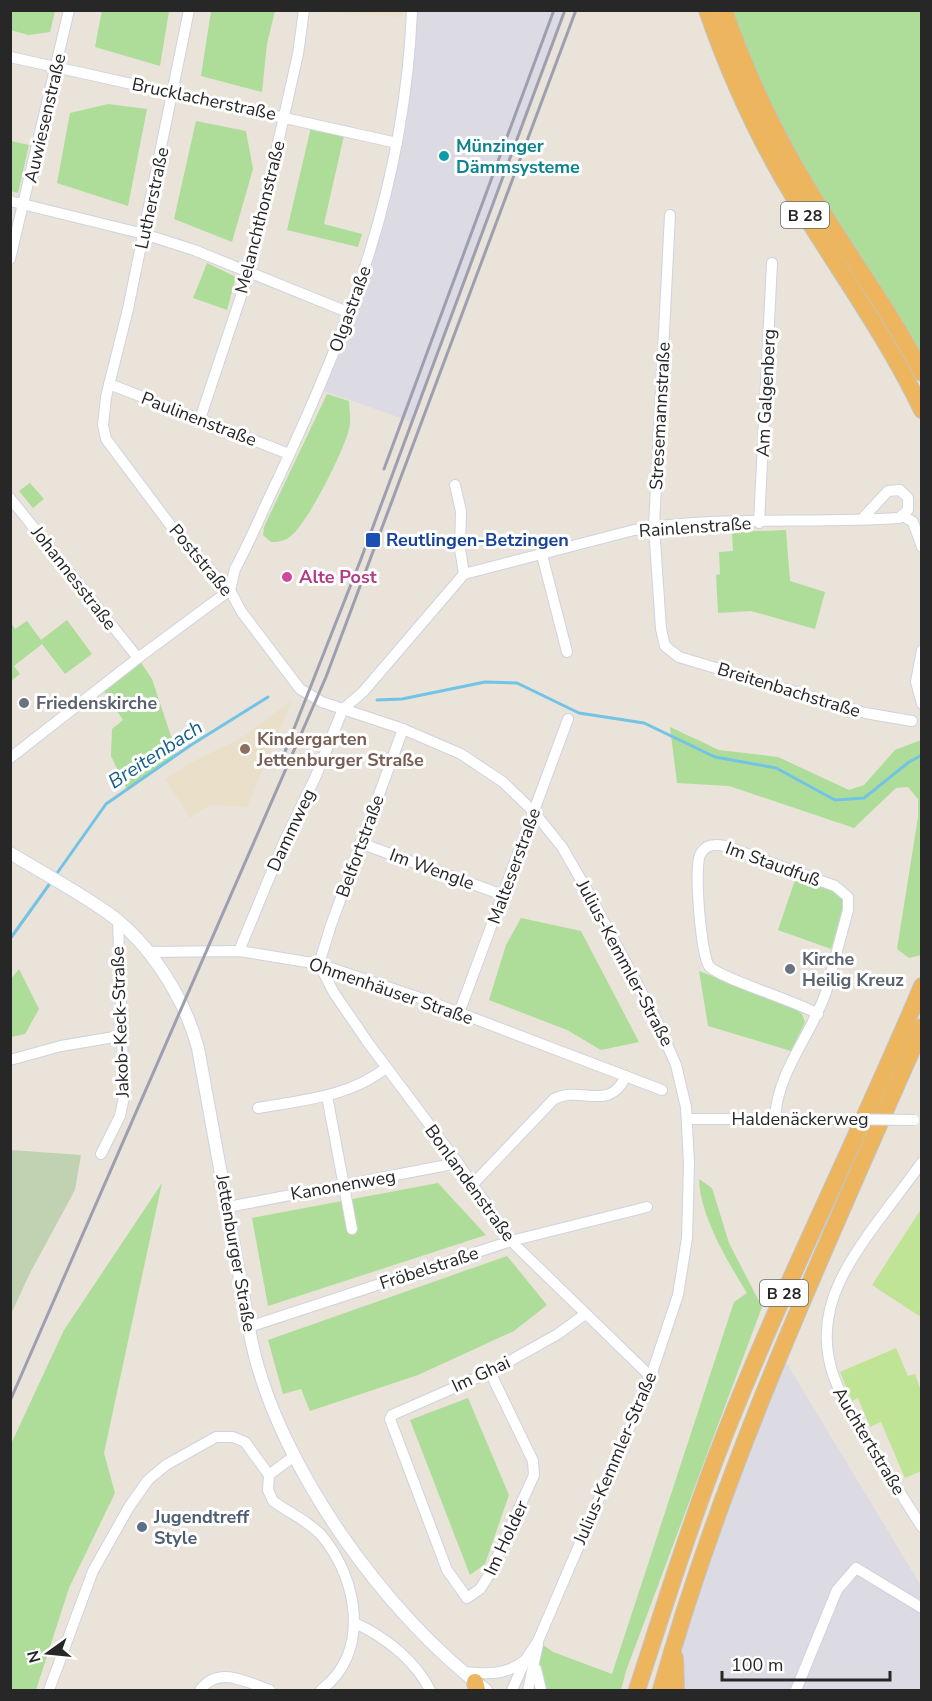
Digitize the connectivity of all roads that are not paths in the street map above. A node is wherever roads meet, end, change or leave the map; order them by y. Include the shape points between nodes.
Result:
1 (69, 10) edge
2 (189, 10) edge
3 (304, 10) edge
4 (412, 10) edge
5 (707, 10) edge
6 (724, 10) edge
7 (10, 57) edge
8 (56, 67) junction
9 (174, 93) junction
10 (285, 117) junction
11 (397, 143) junction
12 (10, 201) edge
13 (25, 205) junction
14 (670, 215) dead end
15 (144, 234) junction
16 (10, 259) edge
17 (772, 263) dead end
18 (249, 272) junction
19 (350, 313) junction
20 (921, 373) edge
21 (109, 384) junction
22 (921, 410) edge
23 (200, 419) junction
24 (289, 454) junction
25 (455, 485) dead end
26 (10, 498) edge
27 (903, 516) junction
28 (862, 519) junction
29 (759, 523) junction
30 (654, 526) junction
31 (921, 547) edge
32 (542, 555) junction
33 (464, 574) junction
34 (230, 590) junction
35 (921, 650) edge
36 (567, 651) dead end
37 (669, 651) joint
38 (138, 658) junction
39 (921, 704) edge
40 (343, 709) junction
41 (568, 719) dead end
42 (912, 721) dead end
43 (403, 729) junction
44 (10, 758) edge
45 (534, 812) junction
46 (360, 843) junction
47 (10, 853) edge
48 (503, 895) junction
49 (118, 921) junction
50 (239, 951) junction
51 (148, 952) junction
52 (320, 964) junction
53 (921, 986) edge
54 (459, 1013) junction
55 (818, 1014) junction
56 (921, 1027) edge
57 (120, 1036) junction
58 (10, 1060) edge
59 (386, 1068) junction
60 (626, 1076) junction
61 (662, 1090) dead end
62 (327, 1096) junction
63 (258, 1108) dead end
64 (775, 1118) junction
65 (687, 1119) junction
66 (918, 1121) edge
67 (101, 1154) dead end
68 (921, 1162) edge
69 (458, 1163) junction
70 (473, 1184) junction
71 (345, 1185) junction
72 (228, 1207) junction
73 (647, 1207) dead end
74 (352, 1229) dead end
75 (511, 1241) junction
76 (584, 1314) junction
77 (249, 1327) junction
78 (490, 1372) junction
79 (651, 1377) junction
80 (396, 1434) joint
81 (294, 1456) junction
82 (269, 1475) junction
83 (921, 1527) edge
84 (921, 1608) edge
85 (355, 1623) junction
86 (675, 1642) junction
87 (531, 1663) junction
88 (475, 1684) edge
89 (49, 1690) edge
90 (200, 1690) edge
91 (270, 1690) edge
92 (321, 1690) edge
93 (430, 1690) edge
94 (512, 1690) edge
95 (528, 1690) edge
96 (541, 1690) edge
97 (637, 1690) edge
98 (661, 1690) edge
99 (676, 1690) edge
100 (796, 1690) edge

1 - 8 street, Auwiesenstraße
2 - 9 street, Lutherstraße
3 - 10 street, Melanchthonstraße
4 - 11 street, Olgastraße
5 - 22 highway, B 28 via 734,81 769,152 890,349
6 - 20 highway, B 28 via 783,146
7 - 8 street, Brucklacherstraße
8 - 9 street, Brucklacherstraße
8 - 13 street, Auwiesenstraße
9 - 10 street, Brucklacherstraße
9 - 15 street, Lutherstraße
10 - 11 street, Brucklacherstraße
10 - 18 street, Melanchthonstraße
11 - 19 street, Olgastraße via 378,229
12 - 13 street
13 - 15 street
13 - 16 street, Auwiesenstraße
14 - 30 street, Stresemannstraße
15 - 18 street
15 - 21 street, Lutherstraße
17 - 29 street, Am Galgenberg
18 - 19 street
18 - 23 street, Melanchthonstraße
19 - 24 street, Olgastraße
21 - 23 street, Paulinenstraße
21 - 34 street, Poststraße via 103,425 106,440 191,551
23 - 24 street, Paulinenstraße
24 - 34 street, Olgastraße via 235,569
25 - 33 street via 461,511
26 - 38 street, Johannesstraße
27 - 28 street, Rainlenstraße
27 - 28 street via 908,510 908,498 894,489 882,495
27 - 31 street via 913,522
28 - 29 street, Rainlenstraße
29 - 30 street, Rainlenstraße
30 - 32 street, Rainlenstraße
30 - 37 street, Stresemannstraße via 662,640
32 - 33 street, Rainlenstraße
32 - 36 street
33 - 40 street via 363,692
34 - 38 street
34 - 40 street, Poststraße via 290,679 312,696
35 - 39 street via 916,682
37 - 42 street, Breitenbachstraße via 866,713
38 - 44 street
40 - 43 street, Julius-Kemmler-Straße
40 - 50 street, Dammweg
41 - 45 street, Malteserstraße
43 - 45 street, Julius-Kemmler-Straße via 482,767
43 - 46 street, Belfortstraße
45 - 48 street, Malteserstraße
45 - 65 street, Julius-Kemmler-Straße via 575,868 664,1033 680,1077
46 - 48 street, Im Wengle
46 - 52 street, Belfortstraße
47 - 49 street, Jettenburger Straße
48 - 54 street, Malteserstraße
49 - 51 street, Jettenburger Straße
49 - 57 street, Jakob-Keck-Straße
50 - 51 street, Ohmenhäuser Straße
50 - 52 street, Ohmenhäuser Straße
51 - 72 street, Jettenburger Straße via 195,1036
52 - 54 street, Ohmenhäuser Straße
52 - 59 street, Bonlandenstraße via 334,993
53 - 97 highway, B 28 via 725,1434
54 - 60 street, Ohmenhäuser Straße
55 - 55 street, Im Staudfuß via 833,969 848,897 835,886 725,846 704,848 697,870 708,965 720,974
55 - 64 street, Im Staudfuß via 782,1080
56 - 86 highway, B 28 via 736,1462
57 - 58 street
57 - 67 street, Jakob-Keck-Straße via 123,1105
59 - 62 street via 356,1088
59 - 69 street, Bonlandenstraße
60 - 61 street, Ohmenhäuser Straße
60 - 70 street via 616,1092 601,1097 563,1095 554,1099
62 - 63 street
62 - 71 street
64 - 65 street, Haldenäckerweg
64 - 66 street, Haldenäckerweg, bridge
65 - 79 street, Julius-Kemmler-Straße via 685,1256 672,1316
68 - 83 street, Auchtertstraße via 841,1280 826,1335 831,1374 842,1400
69 - 70 street, Bonlandenstraße
69 - 71 street, Kanonenweg
70 - 75 street, Bonlandenstraße
71 - 72 street, Kanonenweg
71 - 74 street
72 - 77 street, Jettenburger Straße
73 - 75 street, Fröbelstraße
75 - 76 street, Bonlandenstraße
75 - 77 street, Fröbelstraße
76 - 78 street, Im Ghai via 558,1334
76 - 79 street, Bonlandenstraße
77 - 81 street, Jettenburger Straße via 262,1385
78 - 80 street, Im Ghai via 396,1411 390,1419
78 - 80 street, Im Holder via 533,1461 534,1475 489,1575 470,1598 464,1597 447,1570
79 - 87 street, Julius-Kemmler-Straße
81 - 82 street
81 - 88 street, Jettenburger Straße via 378,1584 429,1642
82 - 85 street via 268,1490 273,1501 315,1529 333,1552 351,1594
82 - 89 street via 245,1442 216,1437 165,1465 148,1480 93,1571
84 - 100 street via 856,1568 837,1590
85 - 92 street via 344,1662
85 - 93 street via 401,1653
86 - 98 highway, B 28
86 - 99 highway, B 28
87 - 88 street, Jettenburger Straße
87 - 94 street, Julius-Kemmler-Straße
87 - 95 street, Julius-Kemmler-Straße
87 - 96 street, Julius-Kemmler-Straße
90 - 91 street via 223,1675

